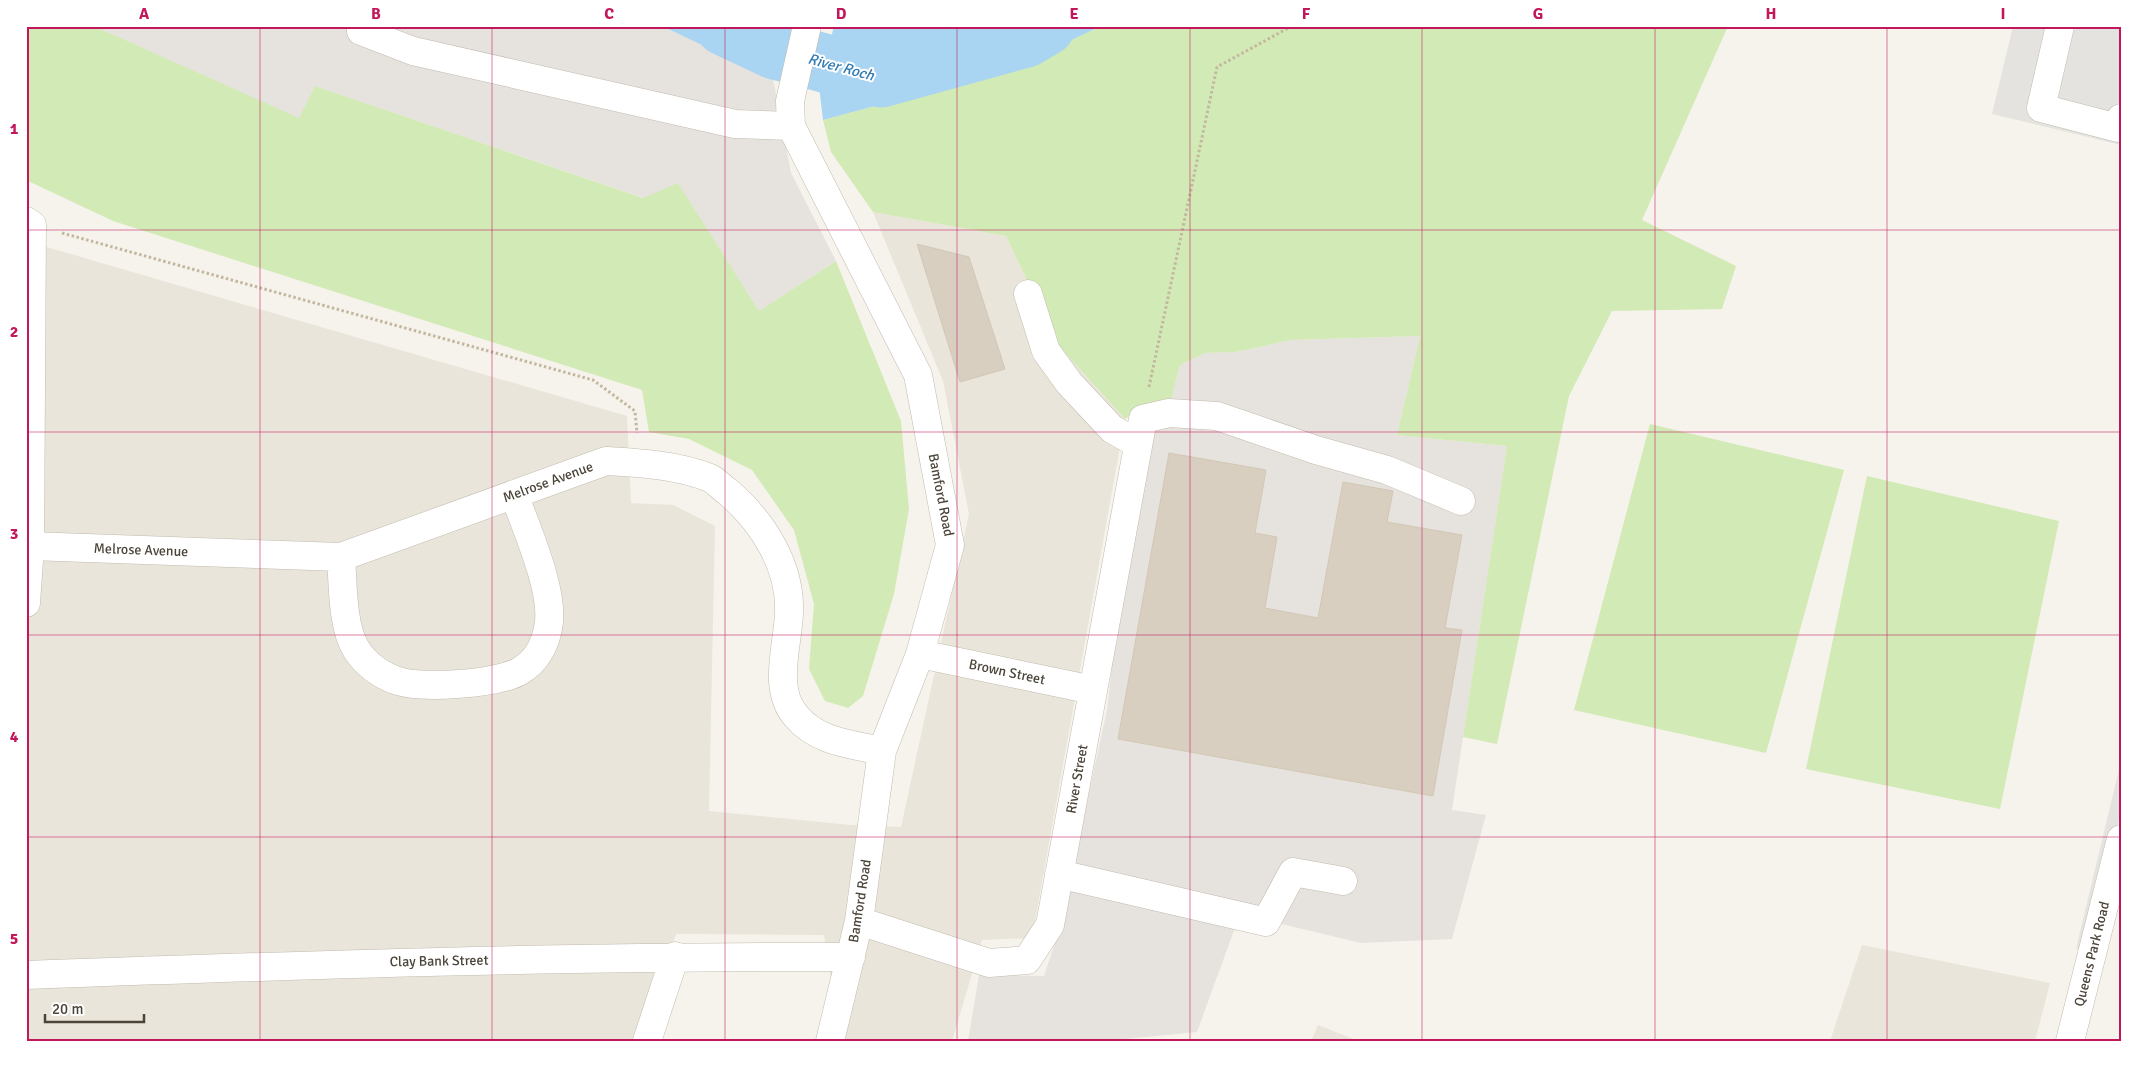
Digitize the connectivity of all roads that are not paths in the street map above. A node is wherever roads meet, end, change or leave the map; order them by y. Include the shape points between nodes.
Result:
1 (807, 26) edge
2 (2060, 26) edge
3 (361, 30) dead end
4 (790, 113) junction
5 (2121, 118) edge
6 (29, 223) edge
7 (1028, 294) dead end
8 (1140, 432) junction
9 (514, 494) junction
10 (1461, 501) dead end
11 (30, 546) junction
12 (341, 557) junction
13 (26, 603) edge
14 (920, 654) junction
15 (1093, 690) junction
16 (882, 751) junction
17 (2121, 839) edge
18 (1059, 874) junction
19 (1343, 882) dead end
20 (859, 921) junction
21 (675, 956) junction
22 (851, 957) junction
23 (26, 975) edge
24 (647, 1041) edge
25 (830, 1041) edge
26 (2070, 1041) edge

1 - 4 street
2 - 5 street via 2041,108 2118,128
3 - 4 street via 413,51 735,124
4 - 14 street, Bamford Road via 918,375 950,546
6 - 11 street
7 - 8 street via 1046,351 1063,375 1112,429
8 - 10 street via 1169,413 1217,416 1387,470
8 - 15 street, River Street
9 - 12 street, Melrose Avenue
9 - 12 street via 550,604 549,627 540,652 521,671 496,680 424,685 398,681 374,669 356,649 347,622
9 - 16 street, Melrose Avenue via 606,461 676,468 712,479 762,528 777,556 787,587 789,612 783,684 795,716 809,730 826,738
11 - 12 street, Melrose Avenue
11 - 13 street
14 - 15 street, Brown Street
14 - 16 street, Bamford Road
15 - 18 street, River Street
16 - 20 street, Bamford Road
17 - 26 street, Queens Park Road
18 - 19 street via 1266,922 1293,872
18 - 20 street, River Street via 1050,925 1027,960 989,963
20 - 22 street, Bamford Road
21 - 22 street, Clay Bank Street
21 - 23 street, Clay Bank Street via 309,964
21 - 24 street
22 - 25 street, Bamford Road

